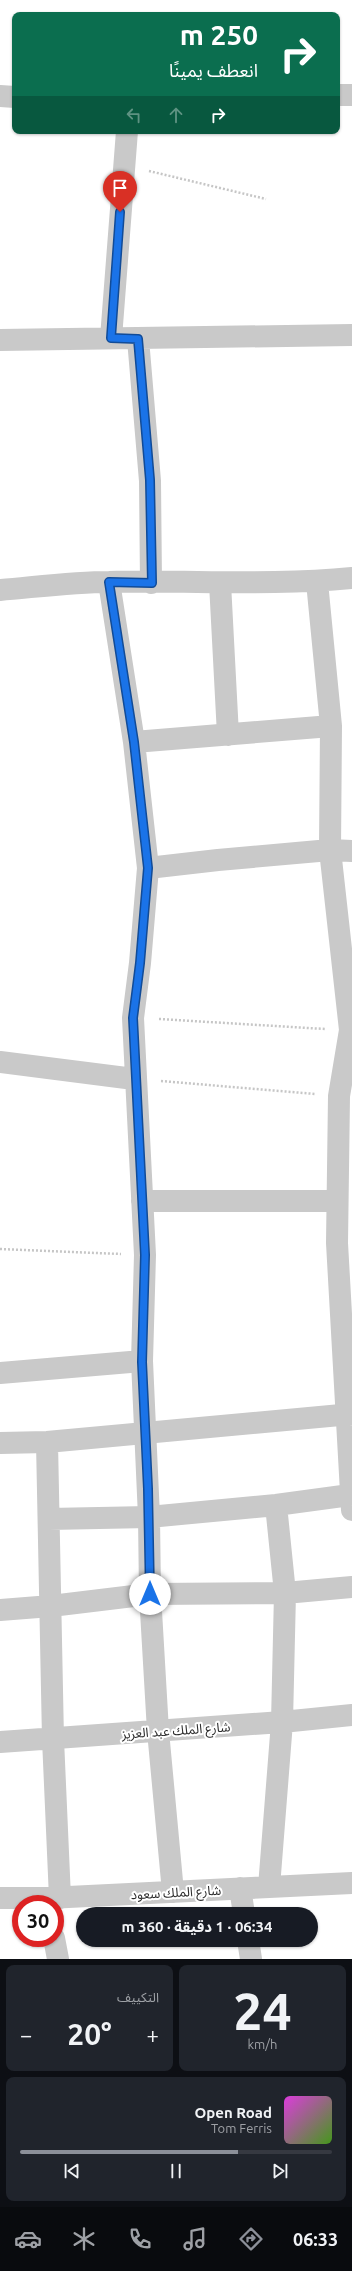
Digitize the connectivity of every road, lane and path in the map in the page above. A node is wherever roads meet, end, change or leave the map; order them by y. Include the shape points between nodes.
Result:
1 (340, 95) edge
2 (352, 95) edge
3 (0, 96) edge
4 (12, 97) edge
5 (126, 134) edge
6 (123, 165) junction
7 (266, 199) dead end
8 (352, 335) edge
9 (111, 338) junction
10 (138, 339) junction
11 (0, 340) edge
12 (352, 578) edge
13 (109, 582) junction
14 (317, 582) junction
15 (152, 583) junction
16 (220, 583) junction
17 (0, 590) edge
18 (331, 726) junction
19 (228, 735) junction
20 (134, 742) junction
21 (330, 850) junction
22 (352, 851) edge
23 (148, 868) junction
24 (133, 1018) junction
25 (351, 1030) edge
26 (0, 1062) edge
27 (134, 1079) junction
28 (339, 1096) junction
29 (142, 1201) junction
30 (336, 1201) junction
31 (344, 1243) edge
32 (0, 1249) edge
33 (145, 1255) junction
34 (142, 1362) junction
35 (0, 1373) edge
36 (349, 1414) edge
37 (146, 1433) junction
38 (47, 1442) junction
39 (0, 1443) edge
40 (351, 1502) edge
41 (276, 1505) junction
42 (149, 1517) junction
43 (49, 1519) junction
44 (352, 1587) edge
45 (285, 1593) junction
46 (150, 1594) junction
47 (51, 1606) junction
48 (0, 1610) edge
49 (352, 1715) edge
50 (282, 1722) junction
51 (158, 1731) junction
52 (53, 1739) junction
53 (0, 1742) edge
54 (352, 1883) edge
55 (269, 1887) junction
56 (240, 1888) junction
57 (173, 1892) junction
58 (52, 1895) edge
59 (0, 1898) edge
60 (12, 1898) edge
61 (64, 1899) edge
62 (243, 1907) edge
63 (56, 1947) edge
64 (249, 1947) edge
65 (58, 1959) edge
66 (251, 1959) edge

1 - 2 street
3 - 4 street
5 - 6 street
6 - 7 path
6 - 9 street
8 - 10 street
9 - 10 street
9 - 11 street
10 - 15 street via 150,480
12 - 14 street
13 - 15 street
13 - 17 street
13 - 20 street
14 - 16 street
14 - 18 street
15 - 16 street
16 - 19 street
18 - 19 street
18 - 21 street
19 - 20 street
20 - 23 street
21 - 22 street
21 - 23 street
21 - 25 street
23 - 24 street
24 - 25 path
24 - 27 street
25 - 28 street
26 - 27 street
27 - 28 path
27 - 29 street
28 - 30 street
29 - 30 street
29 - 33 street
30 - 31 street
31 - 36 street
32 - 33 path
33 - 34 street
34 - 35 street
34 - 37 street
36 - 37 street
36 - 40 street
37 - 38 street
37 - 42 street
38 - 39 street
38 - 43 street
40 - 41 street
41 - 42 street
41 - 45 street
42 - 43 street
42 - 46 street
43 - 47 street
44 - 45 street
45 - 46 street
45 - 50 street
46 - 47 street
46 - 51 street
47 - 48 street
47 - 52 street
49 - 50 street, شارع الملك عبد العزيز
50 - 51 street, شارع الملك عبد العزيز
50 - 55 street
51 - 52 street, شارع الملك عبد العزيز
51 - 57 street
52 - 53 street, شارع الملك عبد العزيز
52 - 58 street
54 - 55 street, شارع الملك سعود
55 - 56 street, شارع الملك سعود
56 - 57 street, شارع الملك سعود
56 - 62 street
57 - 61 street, شارع الملك سعود
59 - 60 street, شارع الملك سعود
63 - 65 street
64 - 66 street

